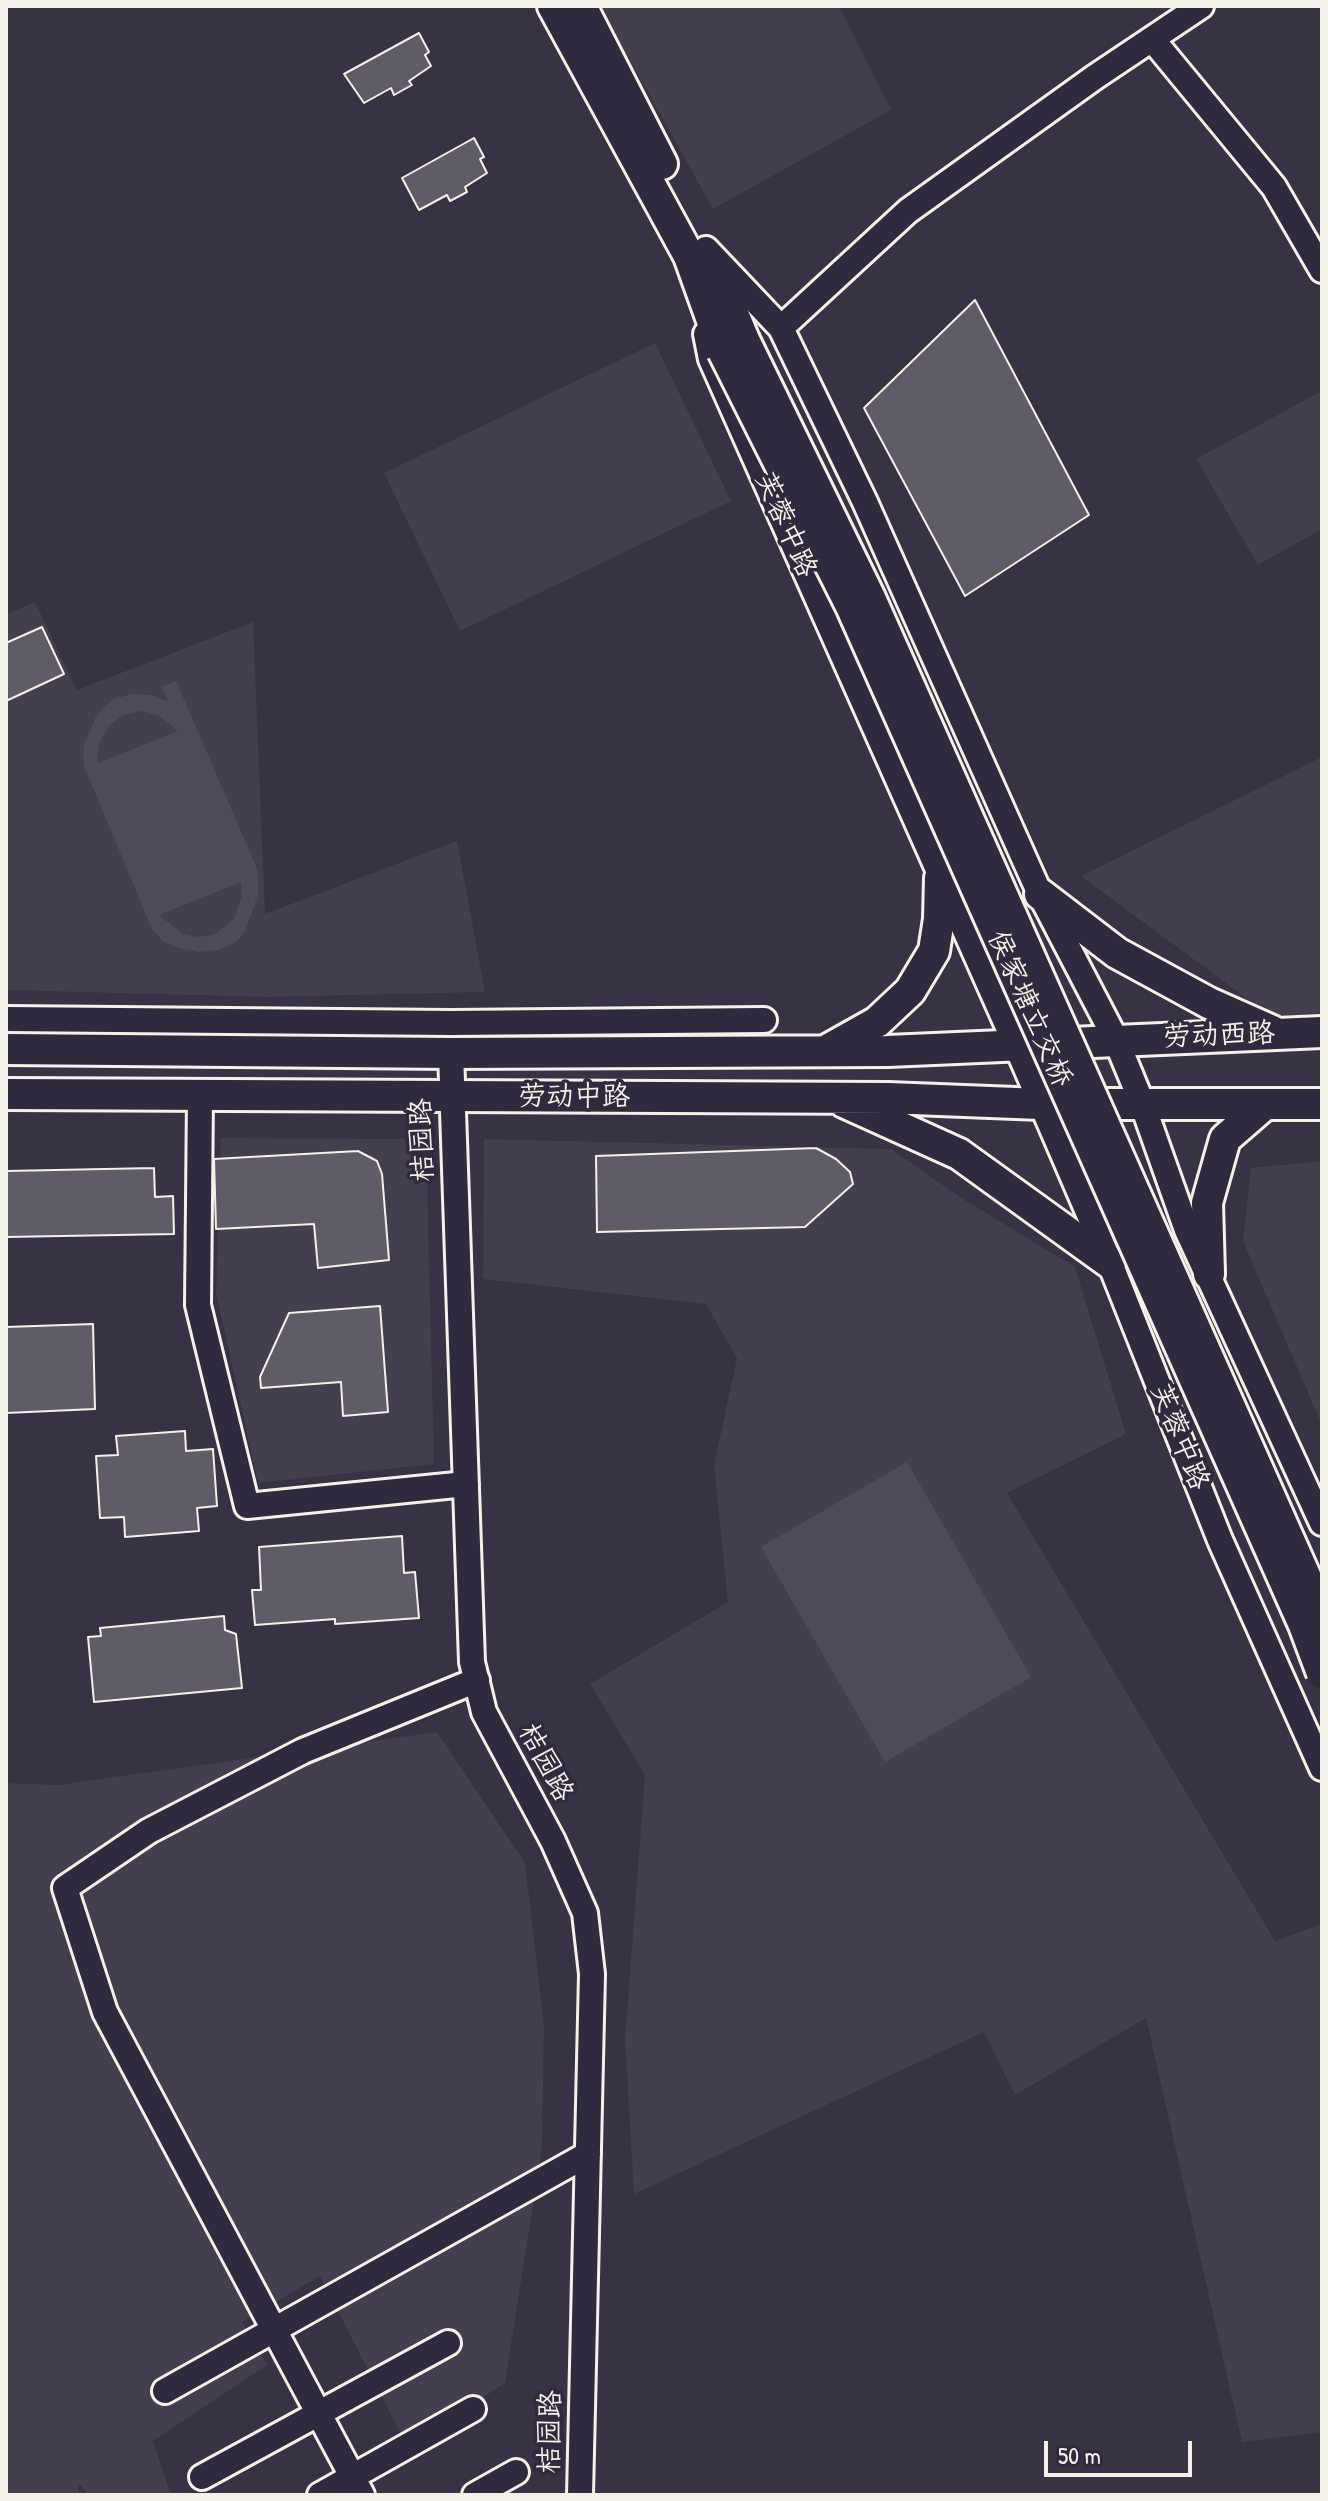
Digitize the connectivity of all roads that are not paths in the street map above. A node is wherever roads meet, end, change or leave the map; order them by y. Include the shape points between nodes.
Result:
1 (553, 6) edge
2 (581, 6) edge
3 (1201, 6) edge
4 (1152, 39) junction
5 (698, 253) junction
6 (1322, 270) edge
7 (781, 328) junction
8 (733, 346) junction
9 (940, 878) junction
10 (1040, 894) junction
11 (6, 1019) edge
12 (764, 1020) dead end
13 (1322, 1032) edge
14 (1278, 1033) junction
15 (1116, 1040) junction
16 (1017, 1047) junction
17 (6, 1049) edge
18 (826, 1051) junction
19 (451, 1053) junction
20 (6, 1094) edge
21 (200, 1096) junction
22 (835, 1097) junction
23 (452, 1098) junction
24 (1142, 1103) junction
25 (1041, 1104) junction
26 (1322, 1104) edge
27 (1263, 1106) junction
28 (1110, 1263) junction
29 (1209, 1274) junction
30 (1313, 1483) edge
31 (466, 1484) junction
32 (1322, 1523) edge
33 (1322, 1614) edge
34 (1322, 1673) edge
35 (477, 1680) junction
36 (1322, 1768) edge
37 (588, 2154) junction
38 (273, 2329) junction
39 (448, 2343) dead end
40 (165, 2391) dead end
41 (473, 2409) dead end
42 (319, 2413) junction
43 (516, 2472) dead end
44 (202, 2477) dead end
45 (357, 2486) edge
46 (320, 2495) edge
47 (475, 2495) edge
48 (580, 2495) edge

1 - 5 main road, 芙蓉中路
2 - 5 main road, 芙蓉中路
3 - 4 street
4 - 6 street via 1274,187
4 - 7 street via 908,211
5 - 7 street
5 - 8 main road
5 - 9 street, 芙蓉中路 via 711,359
7 - 10 street
8 - 33 main road, 侯家塘立交桥, bridge via 876,611
8 - 34 main road, 侯家塘立交桥, bridge
9 - 16 street, 芙蓉中路
9 - 18 main road via 934,951 910,991 877,1022
10 - 14 main road via 1117,953
10 - 15 street
11 - 12 street
13 - 14 main road, 劳动西路
14 - 15 main road, 劳动西路
15 - 16 main road, 劳动中路
15 - 24 street
16 - 18 main road, 劳动中路
16 - 25 street, 芙蓉中路
17 - 19 main road, 劳动中路
18 - 19 main road, 劳动中路
19 - 23 street, 桔园路
20 - 21 main road, 劳动中路
21 - 23 main road, 劳动中路
21 - 31 street via 198,1305 247,1506
22 - 23 main road, 劳动中路
22 - 25 main road, 劳动中路
22 - 28 main road via 959,1154
23 - 31 street, 桔园路
24 - 25 main road, 劳动中路
24 - 27 main road
24 - 29 street via 1187,1230
25 - 28 street, 芙蓉中路
26 - 27 main road
27 - 29 main road via 1225,1139 1207,1203
28 - 36 street, 芙蓉中路 via 1220,1540
29 - 30 street
30 - 32 street
31 - 35 street, 桔园路
35 - 37 street, 桔园路 via 484,1712 585,1913 592,1974
35 - 38 street via 303,1751 149,1831 65,1888 105,2012
37 - 38 street
37 - 48 street, 桔园路
38 - 40 street
38 - 42 street
39 - 42 street
41 - 45 street
42 - 44 street
42 - 45 street
43 - 47 street
45 - 46 street

